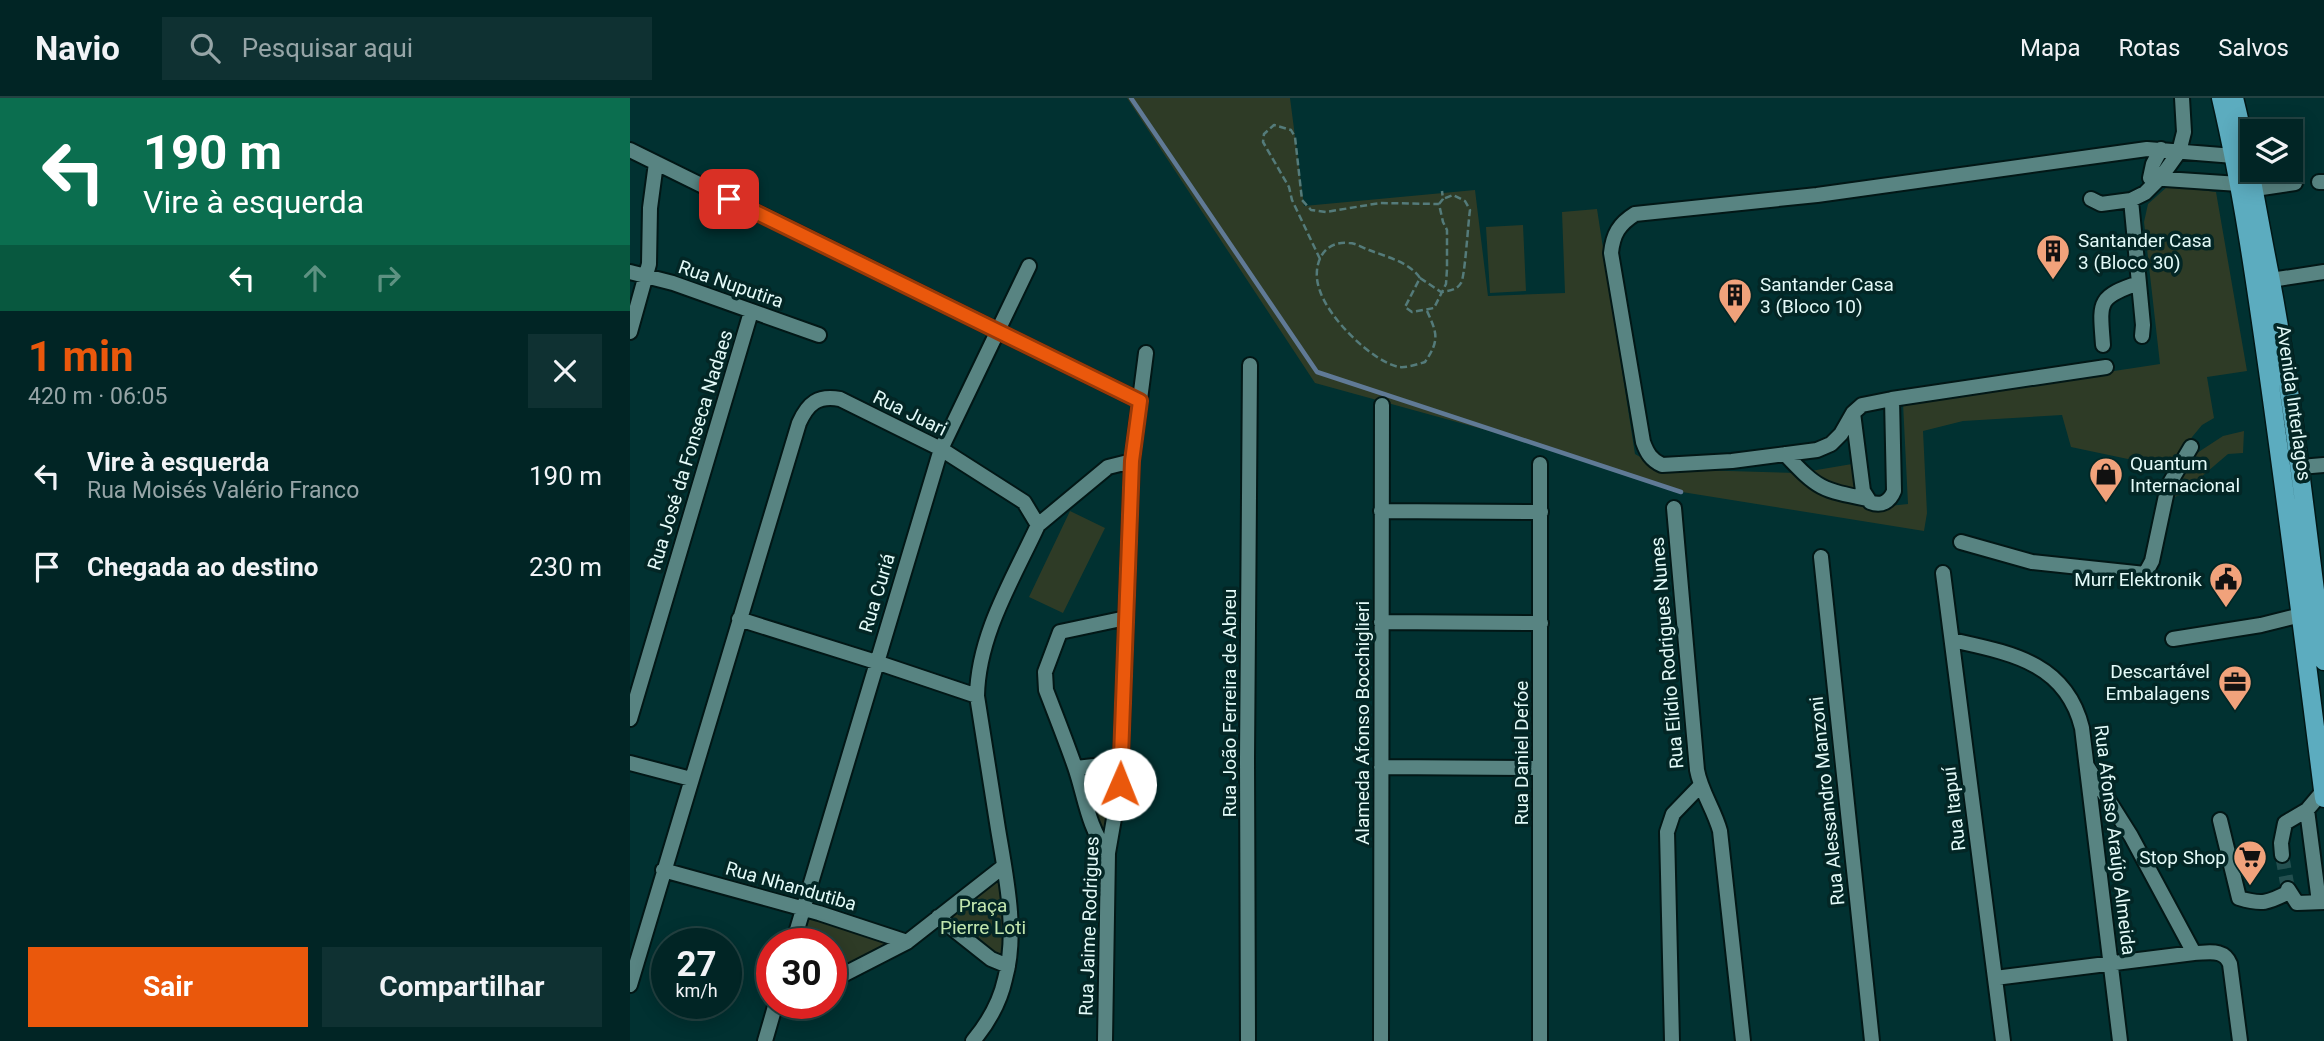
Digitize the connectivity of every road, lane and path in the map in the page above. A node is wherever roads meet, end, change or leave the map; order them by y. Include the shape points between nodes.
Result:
1 (2182, 98) edge
2 (2221, 98) edge
3 (2234, 98) edge
4 (2161, 149) junction
5 (630, 150) edge
6 (2179, 152) junction
7 (2234, 156) junction
8 (656, 163) junction
9 (2161, 177) junction
10 (2295, 183) dead end
11 (2247, 187) junction
12 (1442, 191) dead end
13 (1443, 199) junction
14 (2091, 199) dead end
15 (2131, 200) junction
16 (1439, 205) junction
17 (1320, 259) junction
18 (1029, 266) dead end
19 (630, 272) edge
20 (2324, 272) edge
21 (646, 276) junction
22 (1420, 278) junction
23 (2271, 280) junction
24 (2139, 283) junction
25 (1441, 292) junction
26 (1427, 311) junction
27 (751, 312) junction
28 (998, 330) junction
29 (630, 332) edge
30 (819, 335) dead end
31 (2142, 336) dead end
32 (2104, 345) dead end
33 (1146, 353) dead end
34 (1250, 365) dead end
35 (2106, 367) dead end
36 (1892, 399) junction
37 (1140, 401) junction
38 (1382, 405) dead end
39 (1853, 413) junction
40 (2191, 447) dead end
41 (941, 449) junction
42 (1786, 454) junction
43 (1132, 461) junction
44 (1540, 464) dead end
45 (2324, 465) edge
46 (2300, 467) junction
47 (1868, 499) junction
48 (1674, 508) dead end
49 (1381, 511) junction
50 (1541, 512) junction
51 (1038, 525) junction
52 (1961, 542) dead end
53 (1821, 557) dead end
54 (1943, 573) dead end
55 (2319, 579) edge
56 (2301, 615) junction
57 (1126, 618) junction
58 (739, 619) junction
59 (1381, 622) junction
60 (1541, 623) junction
61 (2173, 639) dead end
62 (1952, 640) junction
63 (2324, 661) edge
64 (876, 662) junction
65 (976, 696) junction
66 (631, 715) edge
67 (630, 763) edge
68 (1121, 763) junction
69 (2085, 763) junction
70 (1381, 767) junction
71 (1076, 768) junction
72 (1540, 768) junction
73 (691, 779) junction
74 (1700, 786) junction
75 (2323, 791) edge
76 (2324, 798) edge
77 (2307, 810) junction
78 (2220, 820) dead end
79 (1108, 853) junction
80 (2282, 855) tunnel mouth
81 (1004, 866) junction
82 (663, 870) junction
83 (2322, 902) edge
84 (804, 909) junction
85 (938, 917) junction
86 (798, 928) edge
87 (907, 942) junction
88 (2194, 953) junction
89 (2110, 964) junction
90 (1008, 966) junction
91 (847, 973) edge
92 (1995, 978) junction
93 (630, 985) edge
94 (773, 1019) edge
95 (765, 1041) edge
96 (973, 1041) edge
97 (1104, 1041) edge
98 (1248, 1041) edge
99 (1381, 1041) edge
100 (1540, 1041) edge
101 (1672, 1041) edge
102 (1743, 1041) edge
103 (1872, 1041) edge
104 (2003, 1041) edge
105 (2120, 1041) edge
106 (2240, 1041) edge

1 - 6 street via 2184,132
2 - 7 main road, Avenida Interlagos
3 - 11 main road, Avenida Interlagos
4 - 6 street
4 - 9 street via 2150,176
4 - 42 street via 1635,214 1625,220 1616,230 1611,253 1646,451 1662,465
5 - 8 street
6 - 7 street
6 - 9 street
7 - 11 main road, Avenida Interlagos
8 - 21 street
8 - 28 street
9 - 11 street
9 - 15 street
10 - 11 street
11 - 23 main road, Avenida Interlagos
11 - 56 main road, Avenida Interlagos via 2257,295
12 - 13 path
13 - 16 path
13 - 25 path via 1453,195 1470,210 1463,281 1455,290
14 - 15 street via 2101,204
15 - 24 street
16 - 17 path via 1380,203 1326,212 1311,210 1302,200 1295,137 1291,130 1274,125 1264,134 1264,142
16 - 25 path via 1447,230 1446,284
17 - 22 path via 1333,244 1350,242 1395,260
17 - 26 path via 1319,291 1344,330 1373,355 1401,367 1425,362 1437,333
18 - 28 street, Rua Curiá
19 - 21 street, Rua Nuputira
20 - 23 street
21 - 27 street, Rua Nuputira
21 - 29 street
22 - 25 path
22 - 26 path via 1405,307 1412,312
23 - 46 main road, Avenida Interlagos
24 - 31 street
24 - 32 street via 2106,298 2101,308
25 - 26 path
27 - 30 street, Rua Nuputira
27 - 66 street, Rua José da Fonseca Nadaes
28 - 37 street
28 - 41 street, Rua Curiá
33 - 37 street, Rua Jaime Rodrigues
34 - 98 street, Rua João Ferreira de Abreu
35 - 36 street
36 - 39 street via 1862,405
36 - 47 street via 1894,491 1881,504
37 - 43 street, Rua Jaime Rodrigues
38 - 49 street, Alameda Afonso Bocchiglieri
39 - 42 street via 1831,444
39 - 47 street via 1863,491
40 - 52 street via 2168,486 2145,574 2032,562
41 - 51 street, Rua Juari via 1024,502
41 - 58 street, Rua Juari via 840,400 825,397 813,401 800,423
41 - 64 street, Rua Curiá
42 - 47 street via 1817,486
43 - 51 street via 1108,467
43 - 57 street, Rua Jaime Rodrigues
44 - 50 street, Rua Daniel Defoe
45 - 46 street
46 - 55 main road, Avenida Interlagos
48 - 74 street, Rua Elídio Rodrigues Nunes
49 - 50 street
49 - 59 street, Alameda Afonso Bocchiglieri
50 - 60 street, Rua Daniel Defoe
51 - 65 street via 982,652
53 - 103 street, Rua Alessandro Manzoni
54 - 62 street, Rua Itapuí
55 - 63 main road, Avenida Interlagos
56 - 61 street
56 - 75 main road, Avenida Interlagos
57 - 68 street, Rua Jaime Rodrigues
57 - 71 street via 1060,632 1045,672 1046,690
58 - 64 street
58 - 73 street, Rua Juari
59 - 60 street
59 - 70 street, Alameda Afonso Bocchiglieri
60 - 72 street, Rua Daniel Defoe
62 - 69 street, Rua Afonso Araújo Almeida via 2010,653 2053,678 2078,709
62 - 92 street, Rua Itapuí
64 - 65 street
64 - 84 street, Rua Curiá
65 - 81 street
67 - 73 street
68 - 71 street
68 - 79 street, Rua Jaime Rodrigues
69 - 88 street via 2131,836
69 - 89 street, Rua Afonso Araújo Almeida
70 - 72 street
70 - 99 street, Alameda Afonso Bocchiglieri
71 - 79 street via 1096,835
72 - 100 street, Rua Daniel Defoe
73 - 82 street, Rua Juari
74 - 101 street via 1673,814 1667,832
74 - 102 street, Rua Elídio Rodrigues Nunes via 1720,831
75 - 76 main road, Avenida Interlagos
75 - 77 street
77 - 80 street via 2285,823
77 - 83 street
78 - 83 street via 2239,898 2257,904 2288,891 2297,902
79 - 97 street, Rua Jaime Rodrigues
81 - 85 street
81 - 90 street
82 - 84 street, Rua Nhandutiba
82 - 93 street, Rua Juari
84 - 86 street, Rua Curiá
84 - 87 street, Rua Nhandutiba
85 - 87 street
85 - 90 street via 991,959
87 - 91 street
88 - 89 street
88 - 106 street via 2224,954 2228,960
89 - 92 street
89 - 105 street, Rua Afonso Araújo Almeida
90 - 96 street via 995,1008
92 - 104 street, Rua Itapuí
94 - 95 street

